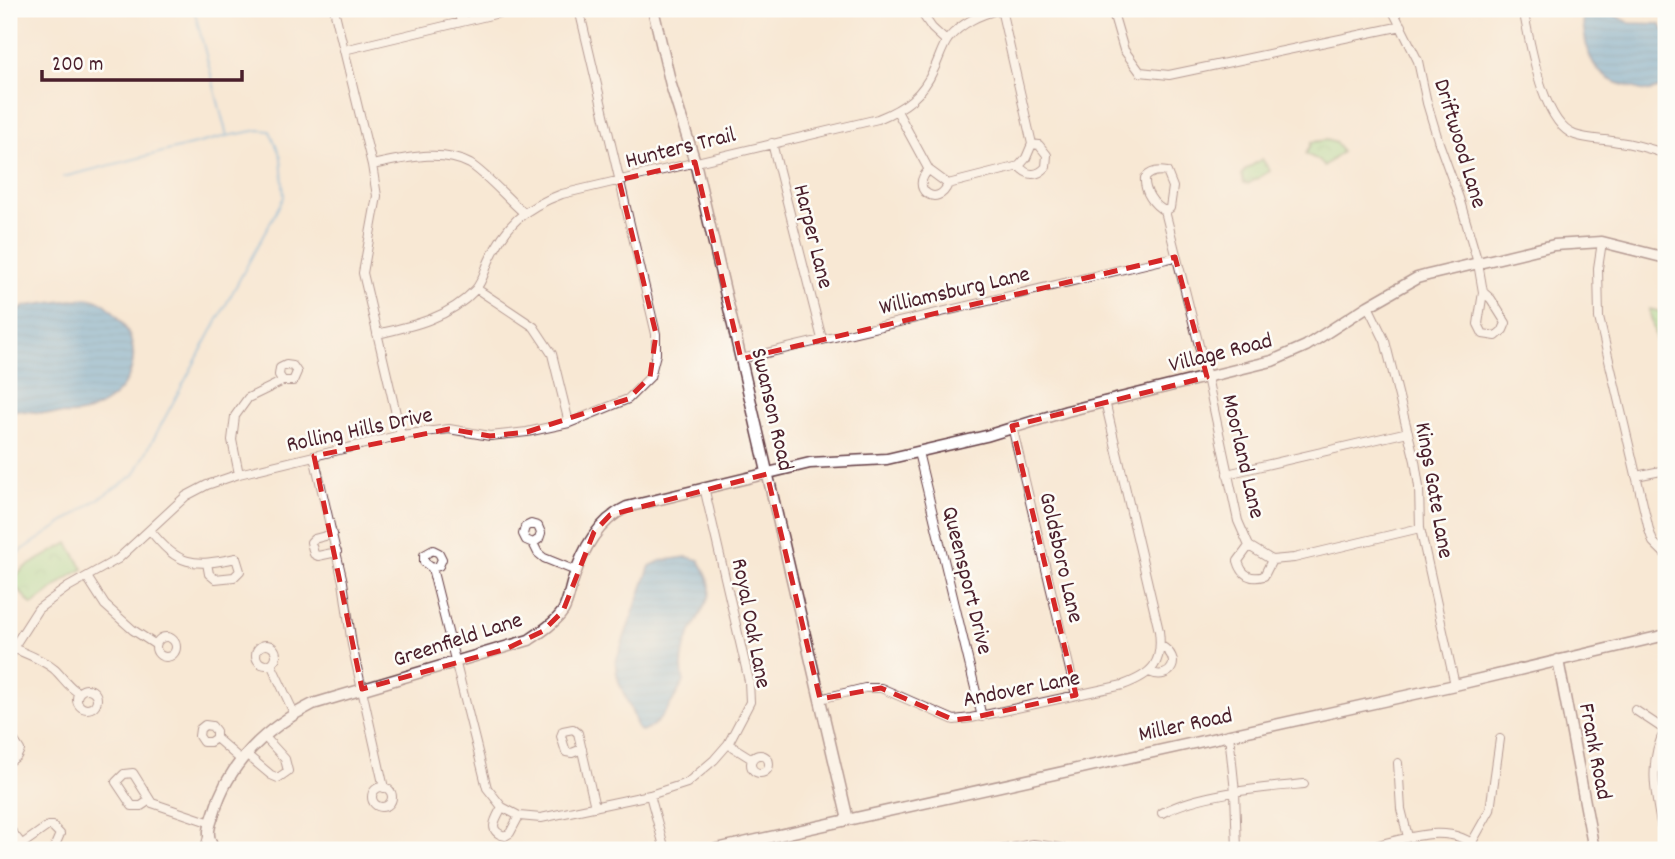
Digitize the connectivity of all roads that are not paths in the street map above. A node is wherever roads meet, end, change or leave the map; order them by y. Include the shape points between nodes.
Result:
1 (334, 9) edge
2 (458, 9) edge
3 (516, 9) edge
4 (579, 9) edge
5 (653, 9) edge
6 (919, 9) edge
7 (1001, 9) edge
8 (1112, 9) edge
9 (1392, 9) edge
10 (1523, 9) edge
11 (461, 22) junction
12 (1402, 26) junction
13 (946, 41) junction
14 (344, 50) junction
15 (897, 111) junction
16 (772, 144) junction
17 (1032, 144) junction
18 (1666, 154) edge
19 (695, 162) junction
20 (372, 165) junction
21 (1019, 166) junction
22 (929, 170) junction
23 (619, 180) junction
24 (948, 184) junction
25 (1165, 211) junction
26 (523, 212) junction
27 (1602, 242) junction
28 (1175, 257) junction
29 (1666, 258) edge
30 (1478, 263) junction
31 (477, 289) junction
32 (1483, 292) junction
33 (1368, 306) junction
34 (377, 334) junction
35 (822, 339) junction
36 (741, 359) junction
37 (1207, 377) junction
38 (283, 381) dead end
39 (1105, 401) junction
40 (569, 423) junction
41 (1012, 426) junction
42 (1408, 432) junction
43 (401, 435) junction
44 (918, 452) junction
45 (314, 456) junction
46 (1666, 470) edge
47 (239, 474) junction
48 (767, 474) junction
49 (1227, 474) junction
50 (1636, 477) junction
51 (704, 487) junction
52 (1420, 528) junction
53 (150, 530) junction
54 (333, 534) junction
55 (533, 542) dead end
56 (1249, 547) junction
57 (337, 552) junction
58 (1666, 555) edge
59 (1272, 560) junction
60 (207, 563) dead end
61 (432, 568) dead end
62 (576, 571) junction
63 (87, 577) junction
64 (1666, 635) edge
65 (156, 645) dead end
66 (1161, 646) junction
67 (13, 648) junction
68 (9, 660) edge
69 (1558, 660) junction
70 (456, 663) junction
71 (271, 664) dead end
72 (1149, 672) junction
73 (1455, 685) junction
74 (362, 689) junction
75 (79, 693) dead end
76 (1076, 695) junction
77 (820, 699) junction
78 (1634, 710) dead end
79 (294, 713) junction
80 (982, 717) junction
81 (1666, 730) edge
82 (9, 733) edge
83 (1229, 734) junction
84 (264, 736) junction
85 (216, 738) dead end
86 (1500, 739) dead end
87 (728, 744) junction
88 (582, 750) dead end
89 (243, 757) junction
90 (752, 759) dead end
91 (9, 762) edge
92 (1398, 763) dead end
93 (1304, 784) dead end
94 (384, 788) dead end
95 (1235, 792) junction
96 (650, 795) junction
97 (150, 800) junction
98 (502, 807) junction
99 (596, 807) junction
100 (1162, 813) dead end
101 (519, 816) junction
102 (848, 820) junction
103 (9, 828) edge
104 (210, 828) junction
105 (1408, 837) junction
106 (1472, 842) junction
107 (23, 847) edge
108 (1666, 848) edge
109 (54, 850) edge
110 (204, 850) edge
111 (213, 850) edge
112 (665, 850) edge
113 (712, 850) edge
114 (1000, 850) edge
115 (1064, 850) edge
116 (1237, 850) edge
117 (1371, 850) edge
118 (1479, 850) edge
119 (1594, 850) edge

1 - 14 street
2 - 11 street
3 - 11 street
4 - 23 street, Rolling Hills Drive
5 - 19 street, Swanson Road
6 - 13 street
7 - 13 street, Hunters Trail via 971,19
7 - 17 street
8 - 12 street via 1124,50 1140,72 1169,75
9 - 12 street, Driftwood Lane
10 - 18 street via 1545,93 1563,130
11 - 14 street
12 - 30 street, Driftwood Lane via 1418,61
13 - 15 street, Hunters Trail via 923,91
14 - 20 street
15 - 16 street, Hunters Trail
15 - 22 street
16 - 19 street, Hunters Trail
16 - 35 street, Harper Lane
17 - 21 street
17 - 21 street via 1047,155 1046,167 1028,174
19 - 23 street, Hunters Trail
19 - 36 street, Swanson Road
20 - 26 street via 447,156 470,164
20 - 34 street via 377,195 363,273
21 - 24 street
22 - 24 street
22 - 24 street via 921,184 930,196 938,196
23 - 26 street, Hunters Trail via 562,194
23 - 40 street, Rolling Hills Drive via 656,334 656,354 650,377 628,400
25 - 25 street, Moorland Lane via 1170,208 1172,187 1167,172 1160,170 1149,173 1144,186 1157,207
25 - 28 street, Moorland Lane
26 - 31 street, Hunters Trail via 502,236
27 - 29 street, Village Road
27 - 30 street, Village Road via 1554,245
27 - 50 street via 1598,318
28 - 35 street, Williamsburg Lane
28 - 37 street, Moorland Lane
30 - 32 street, Driftwood Lane
30 - 33 street, Village Road via 1417,278
31 - 34 street, Hunters Trail via 451,310 420,324
31 - 40 street via 534,327 552,354
32 - 32 street, Driftwood Lane via 1479,330 1496,336 1506,323
33 - 37 street, Village Road via 1291,354
33 - 42 street, Kings Gate Lane via 1385,341
34 - 43 street
35 - 36 street, Williamsburg Lane
36 - 48 street, Swanson Road
37 - 39 street, Village Road
37 - 49 street, Moorland Lane
38 - 47 street via 248,398 235,416 232,440
39 - 41 street, Village Road
39 - 66 street, Andover Lane
40 - 43 street, Rolling Hills Drive via 489,436 449,429
41 - 44 street, Village Road
41 - 76 street, Goldsboro Lane
42 - 49 street
42 - 52 street, Kings Gate Lane via 1419,487
43 - 45 street, Rolling Hills Drive
44 - 48 street, Village Road via 887,459 810,463
44 - 80 street, Queensport Drive
45 - 47 street, Rolling Hills Drive
45 - 54 street
46 - 50 street
47 - 53 street, Rolling Hills Drive via 186,496
48 - 51 street, Greenfield Lane
48 - 77 street, Swanson Road
49 - 56 street, Moorland Lane
50 - 58 street via 1654,542
51 - 62 street, Greenfield Lane via 610,515 594,532
51 - 87 street, Royal Oak Lane via 749,681 750,702
52 - 59 street, Moorland Lane
52 - 73 street, Kings Gate Lane
53 - 60 street via 164,548 184,560
53 - 63 street, Rolling Hills Drive via 118,559
54 - 57 street
54 - 57 street via 311,542 318,556
55 - 62 street via 544,558
56 - 59 street, Moorland Lane
56 - 59 street, Moorland Lane via 1238,561 1247,576 1264,576
57 - 74 street
61 - 70 street
62 - 70 street, Greenfield Lane via 563,611 543,631 518,644
63 - 65 street via 105,605
63 - 67 street, Rolling Hills Drive via 38,609
64 - 69 street, Miller Road
66 - 72 street
66 - 72 street, Andover Lane via 1169,650 1172,667 1157,676
67 - 68 street, Rolling Hills Drive
67 - 75 street via 54,669
69 - 73 street, Miller Road
69 - 119 street, Frank Road
70 - 74 street, Greenfield Lane
70 - 98 street via 487,789
71 - 79 street
72 - 76 street, Andover Lane via 1123,685
73 - 83 street, Miller Road
74 - 79 street, Greenfield Lane
74 - 94 street
76 - 80 street, Andover Lane
77 - 80 street, Andover Lane via 881,688 954,720
77 - 102 street, Swanson Road
78 - 81 street
79 - 84 street, Greenfield Lane
81 - 108 street via 1657,748 1654,772
82 - 91 street via 20,750
83 - 95 street
83 - 102 street, Miller Road
84 - 89 street, Greenfield Lane
84 - 89 street via 285,760 288,771 278,778
85 - 89 street
86 - 106 street via 1490,810
87 - 90 street
87 - 96 street, Royal Oak Lane via 687,783
88 - 99 street
89 - 104 street, Greenfield Lane via 225,782
92 - 105 street
93 - 95 street
95 - 100 street
95 - 116 street
96 - 99 street, Royal Oak Lane
96 - 112 street
97 - 97 street via 132,806 116,782 132,773
97 - 104 street
98 - 101 street, Royal Oak Lane
98 - 101 street via 493,823 498,834 510,833
99 - 101 street, Royal Oak Lane via 541,818
102 - 113 street, Miller Road
103 - 107 street
104 - 110 street, Greenfield Lane
104 - 111 street
105 - 106 street via 1434,833
105 - 117 street
106 - 118 street
107 - 109 street via 52,825 60,834
114 - 115 street via 1033,844

